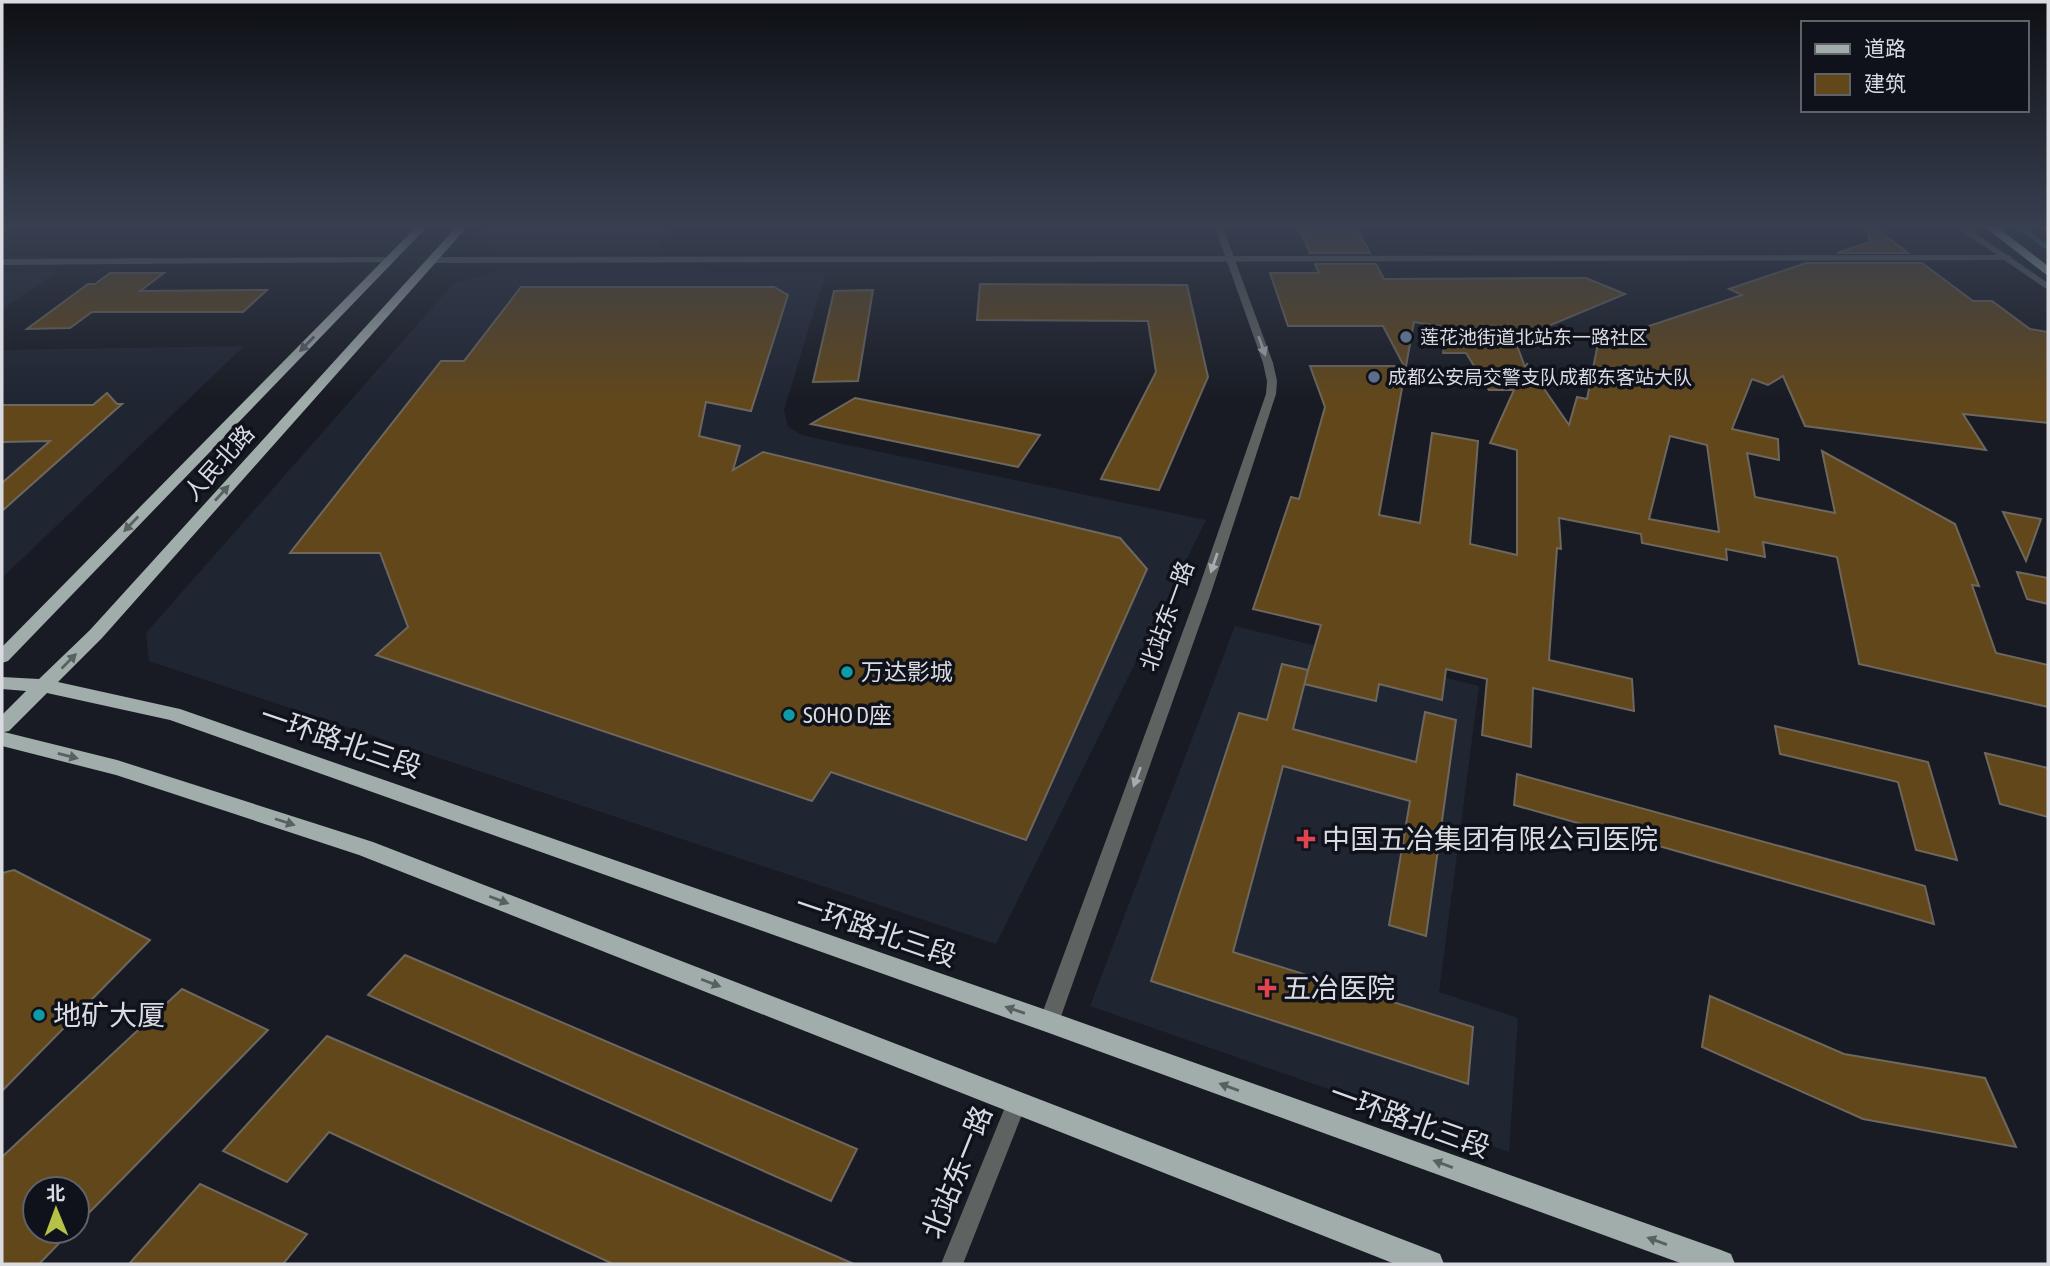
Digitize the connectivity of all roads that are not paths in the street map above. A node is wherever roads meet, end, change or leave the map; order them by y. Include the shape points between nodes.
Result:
1 (366, 284) edge
2 (410, 284) edge
3 (1238, 284) edge
4 (2, 657) edge
5 (2, 683) edge
6 (44, 686) junction
7 (2, 726) edge
8 (2, 738) edge
9 (1049, 1022) junction
10 (1017, 1102) junction
11 (952, 1264) edge
12 (1430, 1264) edge
13 (1721, 1264) edge

1 -> 4 main road, 人民北路
6 -> 2 main road, 人民北路
3 -> 9 street, 北站东一路 via 1268,363 1271,394
5 - 6 main road, 一环路北三段
6 - 7 main road, 人民北路
9 -> 6 main road, 一环路北三段 via 173,714
8 -> 10 main road via 117,768 365,848
13 -> 9 main road, 一环路北三段
10 - 11 street, 北站东一路
10 - 12 main road

